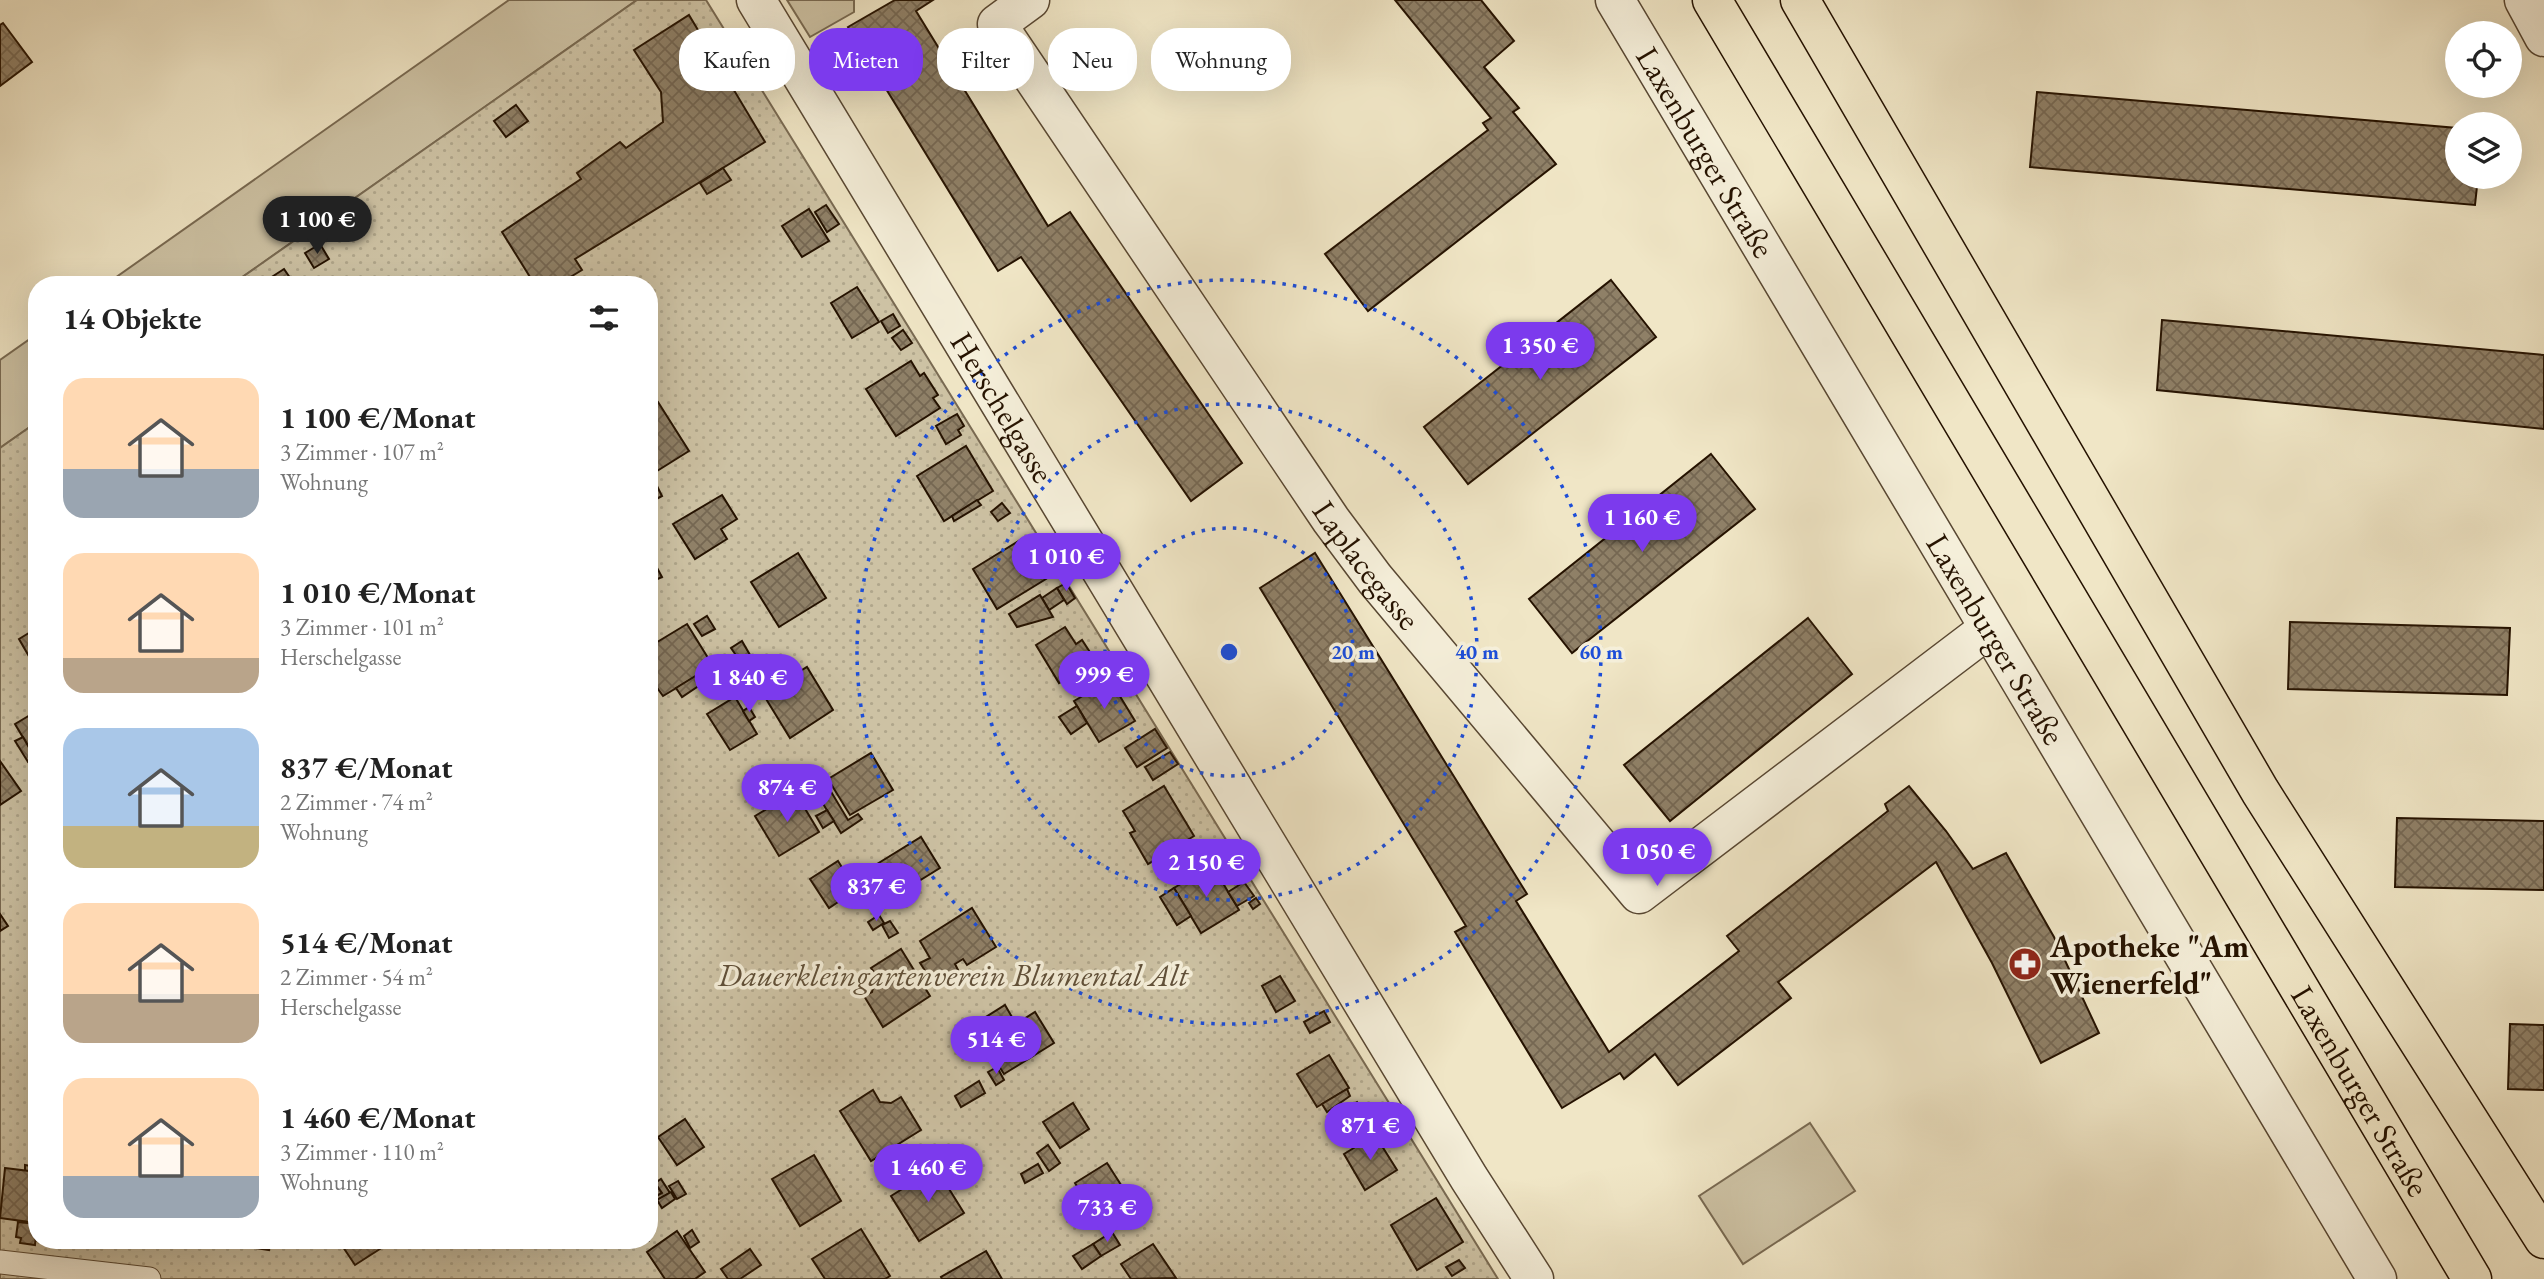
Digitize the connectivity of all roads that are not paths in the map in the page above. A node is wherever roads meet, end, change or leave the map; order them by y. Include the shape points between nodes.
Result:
1 (756, 0) edge
2 (1030, 0) edge
3 (1615, 0) edge
4 (1712, 0) edge
5 (1800, 0) edge
6 (2524, 0) edge
7 (2544, 37) edge
8 (1988, 629) junction
9 (2544, 1239) edge
10 (0, 1262) edge
11 (149, 1279) edge
12 (1534, 1279) edge
13 (2377, 1279) edge
14 (2472, 1279) edge

1 - 12 street, Herschelgasse
2 - 8 street, Laplacegasse via 997,24 1331,520 1375,579 1639,894
3 - 8 street, Laxenburger Straße
4 - 14 main road, Laxenburger Straße
5 - 9 main road via 2260,791
6 - 7 street
8 - 13 street, Laxenburger Straße
10 - 11 lane

